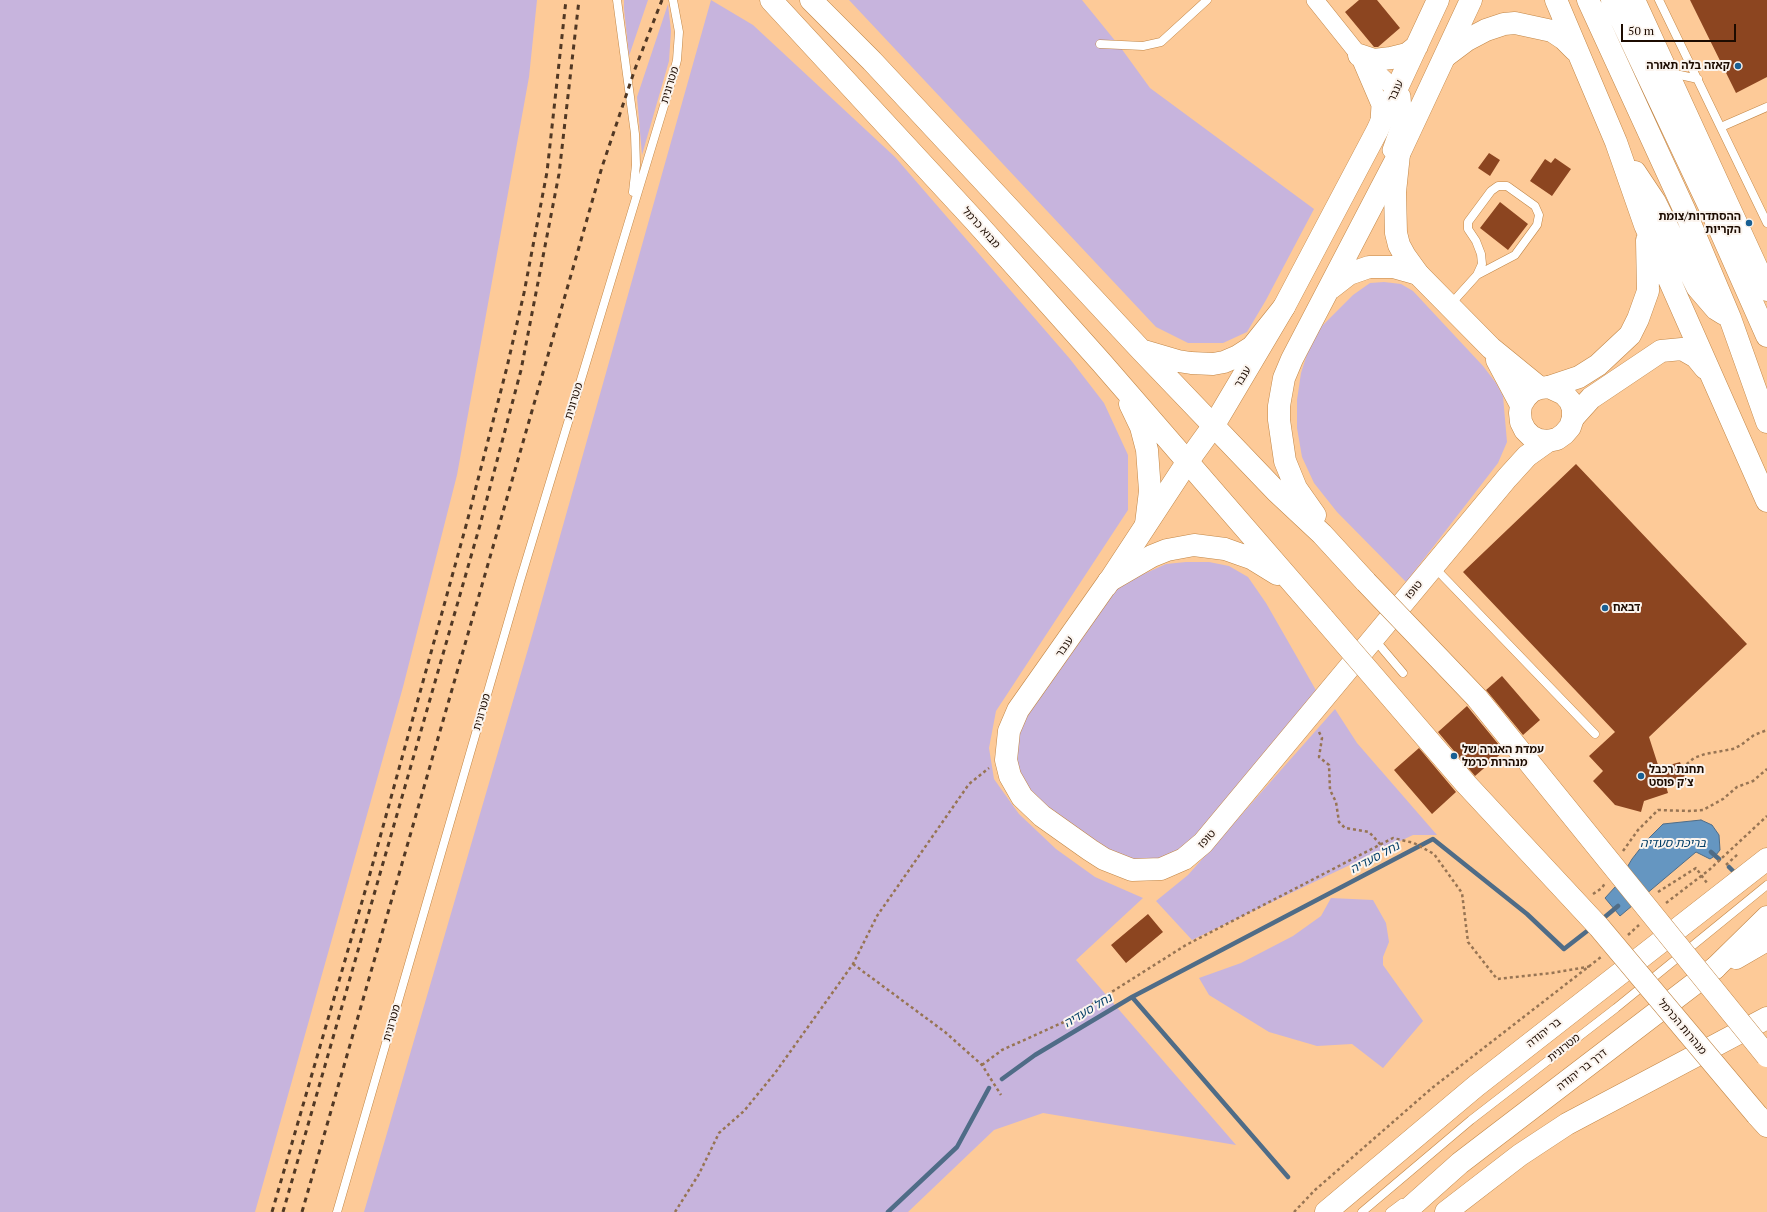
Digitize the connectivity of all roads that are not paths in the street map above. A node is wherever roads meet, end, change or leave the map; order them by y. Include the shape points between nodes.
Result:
1 (617, 0) edge
2 (673, 0) edge
3 (771, 0) edge
4 (811, 0) edge
5 (1207, 0) edge
6 (1315, 0) edge
7 (1438, 0) edge
8 (1471, 0) edge
9 (1556, 0) edge
10 (1588, 0) edge
11 (1612, 0) edge
12 (1634, 0) edge
13 (1659, 0) edge
14 (1100, 44) dead end
15 (1417, 46) junction
16 (1359, 55) junction
17 (1446, 55) junction
18 (1580, 57) junction
19 (1666, 72) junction
20 (1698, 79) junction
21 (1397, 89) junction
22 (1767, 107) edge
23 (1721, 127) junction
24 (1377, 131) junction
25 (1616, 142) junction
26 (1399, 154) junction
27 (1370, 211) junction
28 (630, 213) junction
29 (1767, 223) edge
30 (1645, 225) junction
31 (1418, 274) junction
32 (1478, 275) junction
33 (1767, 290) edge
34 (1326, 295) junction
35 (1449, 306) junction
36 (1284, 307) junction
37 (1730, 318) junction
38 (1767, 336) edge
39 (1491, 348) junction
40 (1141, 350) junction
41 (1712, 378) junction
42 (1120, 383) junction
43 (1544, 387) junction
44 (1521, 413) junction
45 (1573, 418) junction
46 (1767, 422) edge
47 (1214, 425) junction
48 (1548, 441) junction
49 (1188, 461) junction
50 (1506, 478) junction
51 (1767, 501) edge
52 (1146, 524) junction
53 (1340, 553) junction
54 (1434, 567) junction
55 (1109, 581) junction
56 (1295, 585) junction
57 (1323, 618) joint
58 (1374, 639) junction
59 (1403, 673) dead end
60 (1596, 734) dead end
61 (1767, 859) edge
62 (1767, 885) edge
63 (1767, 917) edge
64 (1767, 926) edge
65 (1767, 940) edge
66 (1715, 968) junction
67 (1767, 1018) edge
68 (1767, 1056) edge
69 (1762, 1120) edge
70 (1460, 1164) junction
71 (337, 1212) edge
72 (1326, 1212) edge
73 (1362, 1212) edge
74 (1390, 1212) edge
75 (1405, 1212) edge
76 (1446, 1212) edge

1 - 28 lane, מטרונית via 636,149
2 - 28 lane, מטרונית via 679,32 677,60
3 - 42 main road, מבוא כרמל
4 - 40 main road via 878,67
5 - 14 lane via 1161,42 1143,46
6 - 16 street
7 - 15 main road, ענבר
8 - 17 main road
9 - 18 main road
10 - 37 main road via 1684,209
11 - 38 main road
12 - 19 main road
13 - 20 lane
15 - 16 main road via 1407,54 1391,58 1374,60
15 - 21 main road, ענבר
16 - 21 street
16 - 24 street via 1380,105
17 - 18 main road via 1486,30 1515,23 1552,31 1564,39
17 - 26 main road
18 - 25 main road
19 - 20 lane
19 - 33 main road
20 - 23 lane
21 - 24 main road, ענבר
21 - 27 street via 1404,102 1401,122
22 - 23 lane
23 - 29 lane
24 - 36 main road, ענבר
25 - 30 main road
25 - 37 main road via 1655,202 1697,287 1716,309
26 - 27 main road
26 - 31 main road via 1395,192 1396,233 1399,245
27 - 34 main road
28 - 71 lane, מטרונית
30 - 41 main road
30 - 43 main road via 1648,291 1630,335 1598,365 1579,377
31 - 34 main road via 1393,267 1361,268 1335,283
31 - 35 main road
32 - 32 lane via 1515,255 1537,225 1538,215 1535,206 1507,186 1498,186 1491,191 1468,222 1468,229 1481,254 1482,264
32 - 35 lane
34 - 53 main road via 1284,378 1279,420 1285,461 1296,488
35 - 39 main road
36 - 40 main road via 1252,347 1224,362 1191,363
36 - 47 main road, ענבר
37 - 46 main road
39 - 43 main road
39 - 44 main road
40 - 47 main road
41 - 45 main road via 1704,365 1689,352 1682,349 1661,351 1591,398
41 - 51 main road
42 - 49 main road, מבוא כרמל
42 - 52 main road via 1141,428 1147,450 1150,491
43 - 44 main road via 1526,397
43 - 45 main road via 1564,394 1573,409
44 - 48 main road via 1525,430 1539,440
44 - 50 main road via 1520,439
45 - 48 main road via 1564,434
47 - 49 main road, ענבר
47 - 53 main road via 1276,491
48 - 50 main road via 1527,456
49 - 52 main road, ענבר
49 - 56 main road, מבוא כרמל
50 - 54 main road, טופז
52 - 55 main road, ענבר
53 - 68 main road, bridge via 1477,698
54 - 58 main road, טופז
54 - 60 lane
55 - 56 main road via 1152,556 1167,550 1194,545 1225,549 1251,558
55 - 58 main road, טופז via 1012,721 1006,760 1010,776 1022,797 1042,816 1104,859 1132,870 1160,869 1184,859 1204,843
56 - 57 main road, מבוא כרמל
57 - 69 main road, מנהרות הכרמל, bridge via 1466,784 1598,927
58 - 59 lane
61 - 72 main road, בר יהודה via 1476,1086
62 - 73 lane, מטרונית via 1622,1003 1471,1120
63 - 66 main road
64 - 66 lane
65 - 66 main road, דרך בר יהודה
66 - 70 main road, דרך בר יהודה
67 - 76 main road via 1567,1124 1520,1155
70 - 74 lane
70 - 75 main road, דרך בר יהודה

